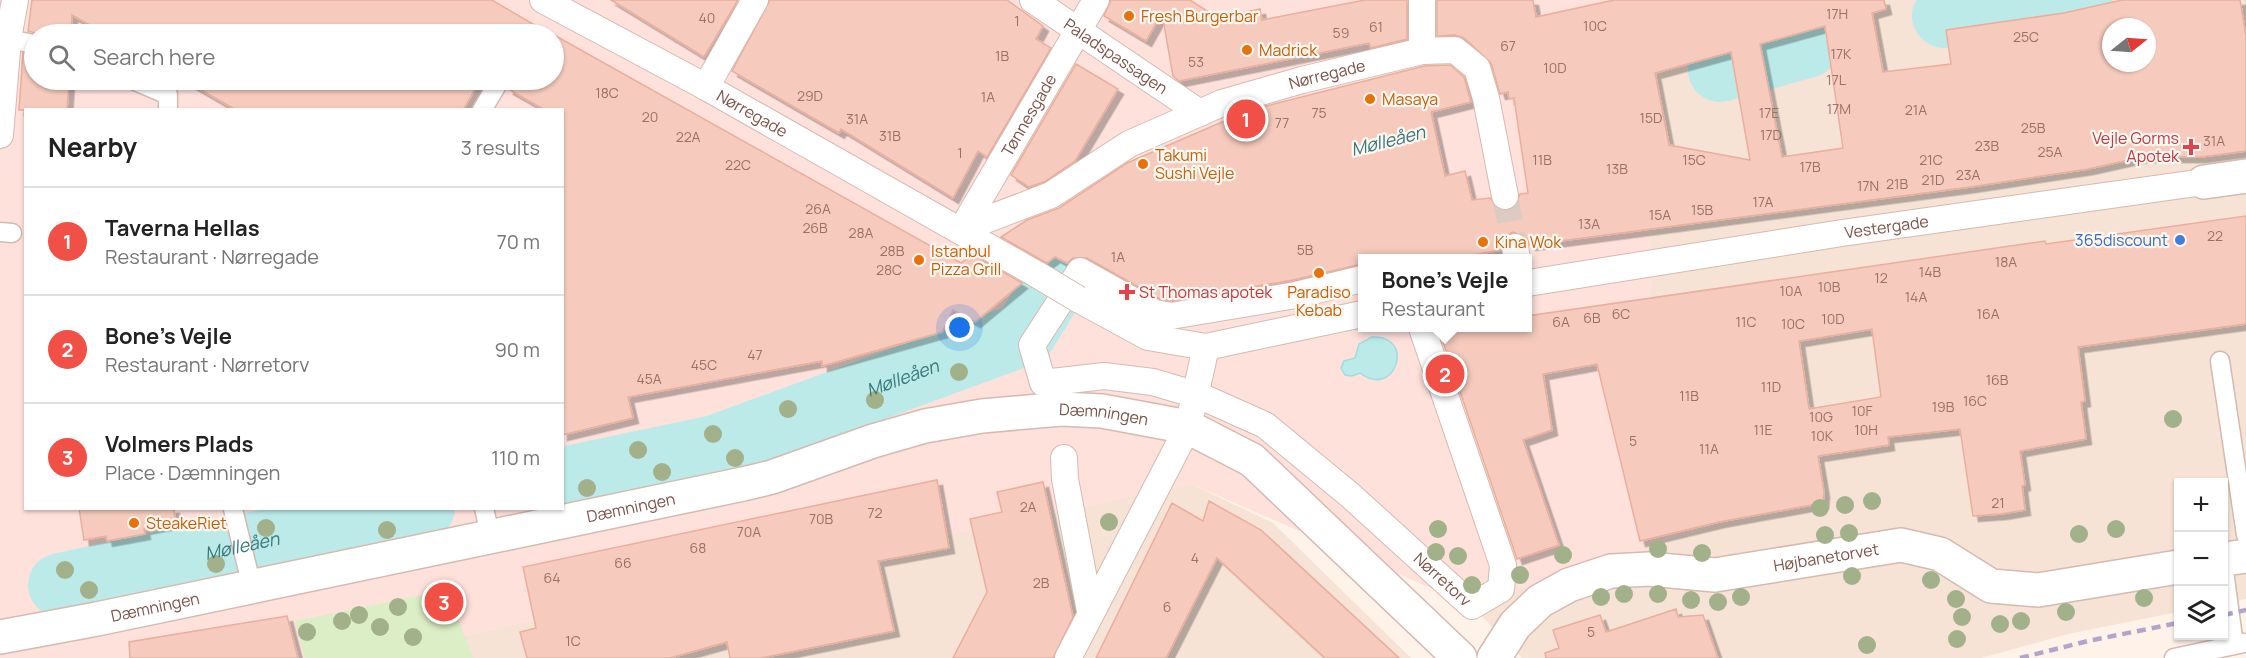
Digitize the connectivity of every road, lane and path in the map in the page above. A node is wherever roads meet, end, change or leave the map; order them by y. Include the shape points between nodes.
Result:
1 (15, 0) edge
2 (543, 0) edge
3 (755, 0) edge
4 (1033, 0) edge
5 (1096, 0) edge
6 (1422, 0) edge
7 (1080, 29) junction
8 (8, 39) junction
9 (24, 42) edge
10 (1422, 51) junction
11 (706, 87) junction
12 (156, 90) edge
13 (494, 90) edge
14 (168, 108) edge
15 (483, 108) edge
16 (1200, 113) junction
17 (0, 135) edge
18 (2246, 176) edge
19 (2204, 182) joint
20 (1504, 196) tunnel mouth
21 (962, 230) junction
22 (1358, 280) edge
23 (1532, 282) edge
24 (1358, 315) edge
25 (1424, 332) edge
26 (1206, 347) junction
27 (2220, 361) dead end
28 (1195, 394) junction
29 (1188, 428) junction
30 (1064, 458) dead end
31 (234, 510) edge
32 (521, 519) edge
33 (487, 522) edge
34 (2246, 535) edge
35 (2246, 556) edge
36 (2228, 559) edge
37 (2174, 568) edge
38 (249, 574) junction
39 (2226, 586) edge
40 (1090, 611) junction
41 (0, 636) edge
42 (2240, 644) edge
43 (1068, 658) edge
44 (1460, 658) edge
45 (1494, 658) edge
46 (2174, 658) edge

1 - 8 street
2 - 11 street, Nørregade
3 - 11 street
4 - 7 street, Paladspassagen
5 - 7 street, Tønnesgade
6 - 10 street
7 - 16 street, Paladspassagen
7 - 21 street, Tønnesgade
8 - 9 lane
8 - 17 street
10 - 16 street, Nørregade via 1302,80
10 - 20 street, Nørregade via 1455,50 1477,68
11 - 21 street, Nørregade
12 - 14 lane via 168,95
13 - 15 lane
16 - 21 street, Nørregade via 1129,144 1051,195
18 - 19 street, Vestergade
19 - 23 street, Vestergade
21 - 26 street, Nørregade, bridge via 1148,337
22 - 28 street, Nørretorv via 1296,295 1171,316 1155,313 1080,271 1032,345 1043,383 1104,376 1153,382
24 - 26 street
25 - 28 street, Nørretorv via 1503,565 1501,589 1472,606 1351,496 1264,425
26 - 28 street
27 - 34 lane
28 - 29 street
29 - 32 street, Dæmningen via 1102,411 981,416 873,441 772,477
29 - 40 street
29 - 44 street via 1252,460
30 - 40 street
31 - 38 lane
32 - 33 street, Dæmningen
33 - 38 street, Dæmningen
35 - 36 street
37 - 45 street, Højbanetorvet via 2038,590 1991,586 1940,554 1901,545 1715,575 1649,569 1611,571 1569,585 1540,601 1515,626
38 - 41 street, Dæmningen
39 - 42 lane
40 - 43 street
42 - 46 lane

